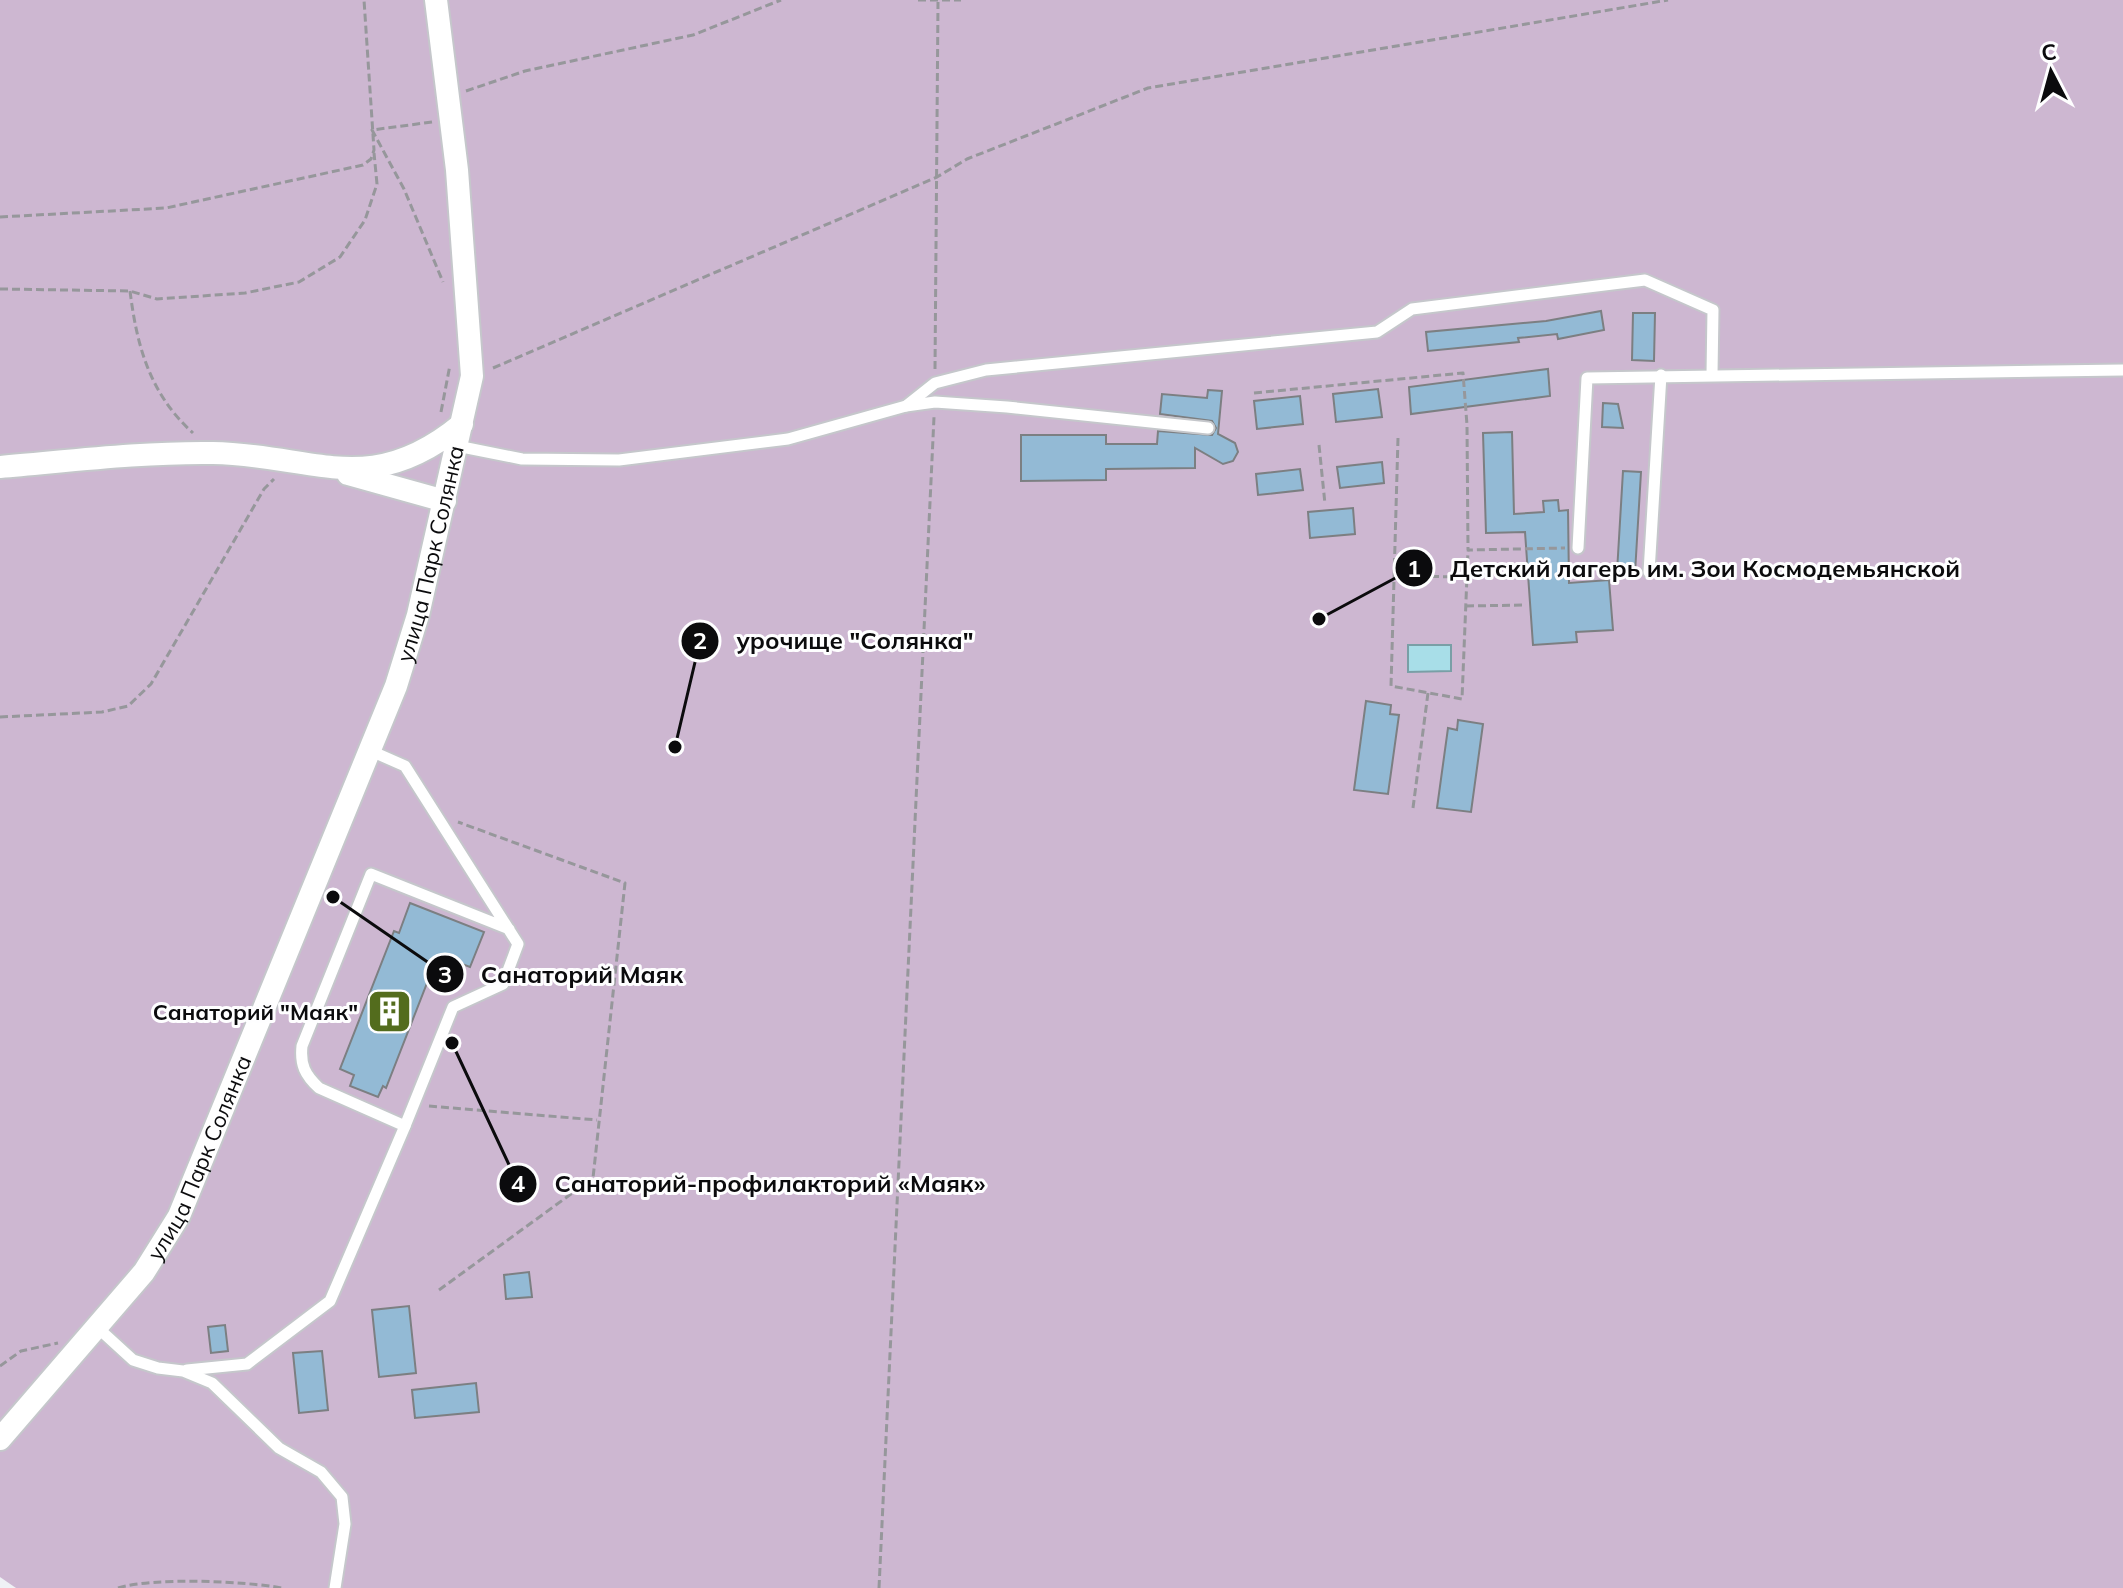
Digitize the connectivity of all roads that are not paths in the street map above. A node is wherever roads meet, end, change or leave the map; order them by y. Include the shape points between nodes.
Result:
1 (436, 0) edge
2 (2123, 370) edge
3 (1712, 374) junction
4 (1661, 375) junction
5 (906, 406) junction
6 (1208, 428) dead end
7 (451, 439) junction
8 (0, 467) edge
9 (332, 470) junction
10 (445, 501) junction
11 (1578, 548) road end
12 (1649, 572) dead end
13 (371, 751) junction
14 (509, 929) junction
15 (405, 1126) junction
16 (98, 1328) junction
17 (183, 1371) junction
18 (0, 1439) edge
19 (335, 1588) edge

1 - 7 street, улица Парк Солянка via 472,376
2 - 3 lane
3 - 4 lane
3 - 5 lane via 1713,310 1645,280 1412,309 1377,332 986,370 935,383
4 - 11 lane via 1587,378
4 - 12 lane
5 - 6 lane via 935,402
5 - 7 lane via 788,439 619,460 522,459
7 - 9 street, улица Парк Солянка via 382,465
7 - 10 street, улица Парк Солянка
8 - 9 street, улица Парк Солянка via 215,453
9 - 10 street
10 - 13 street, улица Парк Солянка via 418,615
13 - 14 lane via 405,766
13 - 16 street, улица Парк Солянка via 179,1216 144,1272
14 - 15 lane via 518,944 503,984 453,1007
14 - 15 lane via 371,874 301,1058 319,1088
15 - 17 lane via 330,1301 247,1364
16 - 17 lane via 133,1360
16 - 18 street, улица Парк Солянка
17 - 19 lane via 223,1392 279,1448 321,1472 342,1497 345,1524

